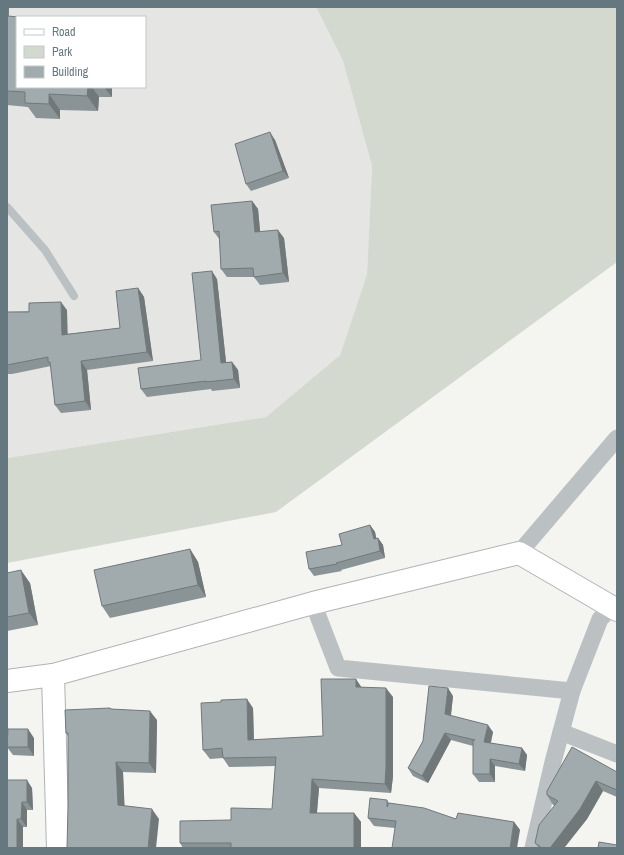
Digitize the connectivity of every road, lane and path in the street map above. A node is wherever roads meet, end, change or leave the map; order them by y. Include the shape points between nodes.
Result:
1 (7, 207) edge
2 (74, 296) dead end
3 (617, 438) edge
4 (519, 553) junction
5 (313, 603) junction
6 (614, 608) edge
7 (53, 675) junction
8 (7, 681) edge
9 (572, 691) junction
10 (561, 732) junction
11 (617, 754) edge
12 (58, 848) edge
13 (533, 848) edge

1 - 2 lane via 45,250
3 - 4 street
4 - 5 street
4 - 6 street
5 - 7 street
5 - 9 street via 338,668
6 - 9 street via 600,619
7 - 8 street
7 - 12 street
9 - 10 street
10 - 11 street
10 - 13 street

